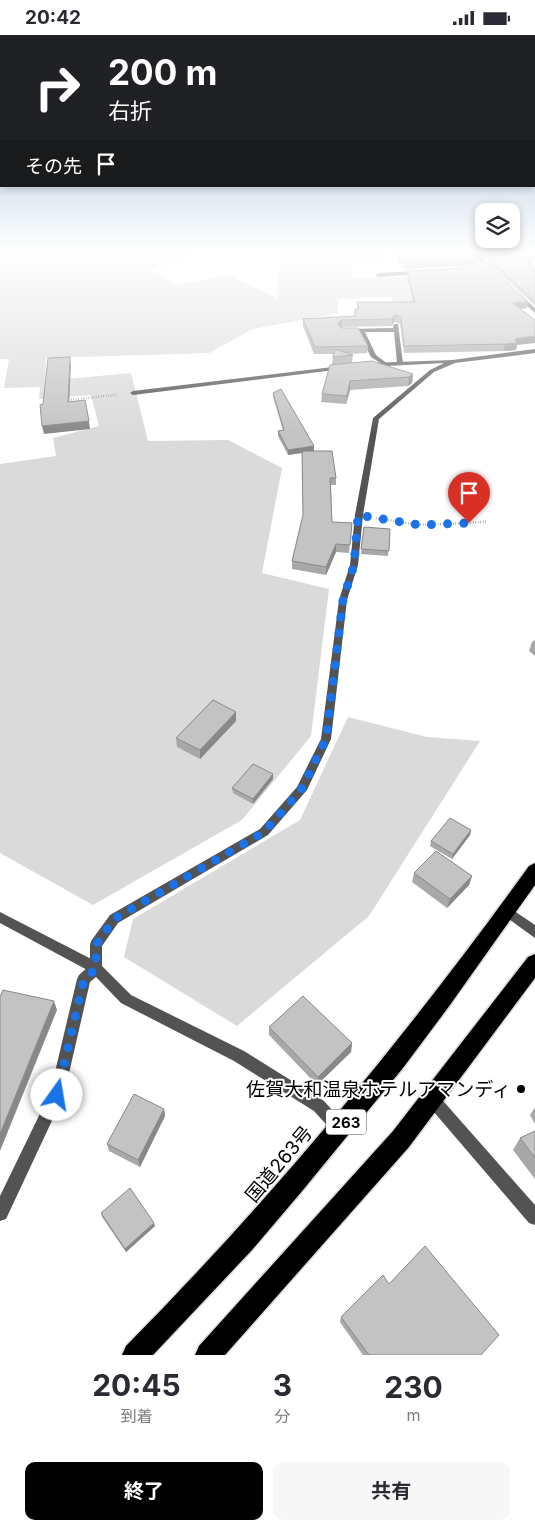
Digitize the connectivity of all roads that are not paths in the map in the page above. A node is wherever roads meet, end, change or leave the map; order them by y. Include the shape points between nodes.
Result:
1 (342, 331) edge
2 (361, 331) junction
3 (535, 351) edge
4 (454, 361) junction
5 (400, 363) junction
6 (385, 364) junction
7 (356, 366) edge
8 (347, 367) edge
9 (133, 393) road end
10 (535, 871) edge
11 (507, 911) junction
12 (0, 917) edge
13 (535, 932) edge
14 (535, 963) edge
15 (96, 969) junction
16 (432, 1099) junction
17 (340, 1129) junction
18 (0, 1213) edge
19 (535, 1217) edge
20 (135, 1355) edge
21 (208, 1355) edge

1 - 2 street
2 - 5 street via 397,327
2 - 6 street via 373,356
3 - 4 street
4 - 5 street
4 - 15 street via 432,371 376,418 358,515 354,565 343,600 326,739 301,790 264,832 114,919 96,945
5 - 6 street
6 - 7 street
8 - 9 street
10 - 11 highway, 国道263号 / 263
11 - 13 street
11 - 17 highway, 国道263号 / 263
12 - 15 street
14 - 16 highway
15 - 17 street via 126,999 239,1056 319,1106
15 - 18 street via 84,979 57,1095
16 - 19 street
16 - 21 highway via 401,1139
17 - 20 highway, 国道263号 / 263 via 252,1234

